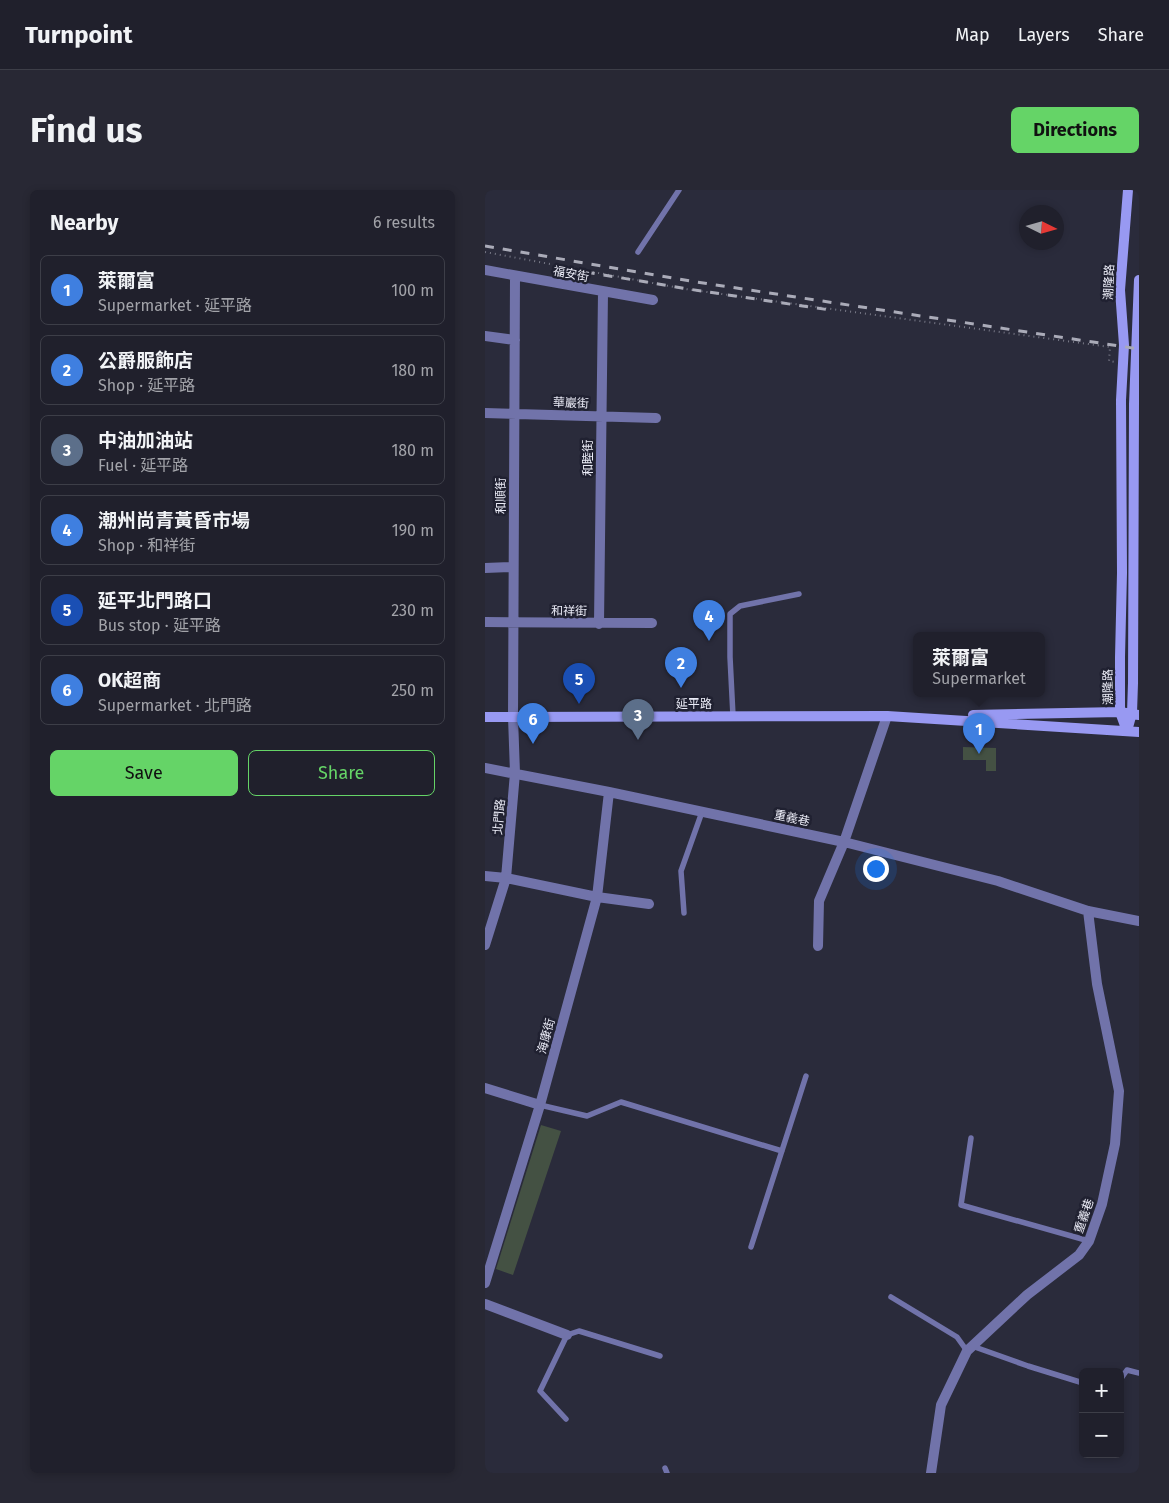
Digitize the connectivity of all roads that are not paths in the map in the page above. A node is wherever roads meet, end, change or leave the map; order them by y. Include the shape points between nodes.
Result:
1 (679, 190) edge
2 (1128, 190) edge
3 (638, 252) dead end
4 (485, 270) edge
5 (515, 276) junction
6 (1139, 280) edge
7 (603, 292) junction
8 (653, 300) dead end
9 (485, 336) edge
10 (515, 340) junction
11 (514, 413) junction
12 (485, 414) edge
13 (600, 416) junction
14 (656, 418) dead end
15 (513, 567) junction
16 (485, 568) edge
17 (799, 594) dead end
18 (485, 622) edge
19 (513, 622) junction
20 (652, 623) dead end
21 (599, 624) junction
22 (1120, 712) junction
23 (1135, 714) edge
24 (733, 716) junction
25 (887, 716) junction
26 (902, 716) junction
27 (485, 717) edge
28 (513, 717) junction
29 (1127, 731) junction
30 (1139, 732) edge
31 (485, 768) edge
32 (515, 774) junction
33 (609, 792) junction
34 (702, 812) junction
35 (844, 842) junction
36 (485, 876) edge
37 (506, 878) junction
38 (597, 897) junction
39 (649, 904) dead end
40 (1089, 910) junction
41 (684, 913) dead end
42 (1139, 921) edge
43 (485, 945) edge
44 (818, 946) dead end
45 (806, 1076) dead end
46 (485, 1088) edge
47 (540, 1105) junction
48 (971, 1138) dead end
49 (782, 1151) junction
50 (1089, 1242) junction
51 (751, 1247) dead end
52 (485, 1283) edge
53 (891, 1297) dead end
54 (485, 1304) edge
55 (567, 1335) junction
56 (969, 1349) junction
57 (660, 1356) dead end
58 (1139, 1373) edge
59 (1124, 1374) edge
60 (1079, 1382) edge
61 (566, 1420) dead end
62 (931, 1473) edge

1 - 3 lane
2 - 22 street, 潮隆路 via 1120,290 1124,345
4 - 5 street, 福安街
5 - 7 street, 福安街
5 - 10 street, 和順街
6 - 23 street, 潮隆路 via 1134,404
7 - 8 street, 福安街
7 - 13 street, 和睦街
9 - 10 street
10 - 11 street, 和順街
11 - 12 street, 華巖街
11 - 13 street, 華巖街
11 - 15 street, 和順街
13 - 14 street, 華巖街
13 - 21 street, 和睦街
15 - 16 street
15 - 19 street, 和順街
17 - 24 lane via 740,606 730,614
18 - 19 street, 和祥街
19 - 21 street, 和祥街
19 - 28 street, 和順街
20 - 21 street, 和祥街
22 - 23 street, 延平路
22 - 26 street, 延平路
22 - 29 street, 潮隆路
23 - 29 street, 潮隆路
24 - 25 street, 延平路
24 - 28 street, 延平路
25 - 26 street, 延平路
25 - 35 street
26 - 29 street, 延平路
27 - 28 street, 延平路
28 - 32 street, 北門路
29 - 30 street, 延平路
31 - 32 street, 重義巷
32 - 33 street, 重義巷
32 - 37 street, 北門路
33 - 34 street, 重義巷
33 - 38 street, 海康街
34 - 35 street, 重義巷
34 - 41 lane via 681,870
35 - 40 street, 重義巷 via 999,881
35 - 44 street via 819,901
36 - 37 street
37 - 38 street
37 - 43 street, 北門路
38 - 39 street
38 - 47 street, 海康街
40 - 42 street, 重義巷
40 - 50 street, 重義巷 via 1097,984 1119,1091 1115,1144 1102,1204
45 - 49 lane
46 - 47 street
47 - 49 lane via 587,1116 621,1102
47 - 52 street, 海康街
48 - 50 lane via 961,1205
49 - 51 lane
50 - 56 street, 重義巷 via 1079,1255 1027,1295
53 - 56 lane via 957,1337
54 - 55 street
55 - 57 lane via 579,1331
55 - 61 lane via 540,1391
56 - 60 lane
56 - 62 street, 重義巷 via 941,1405
58 - 59 lane via 1127,1370

